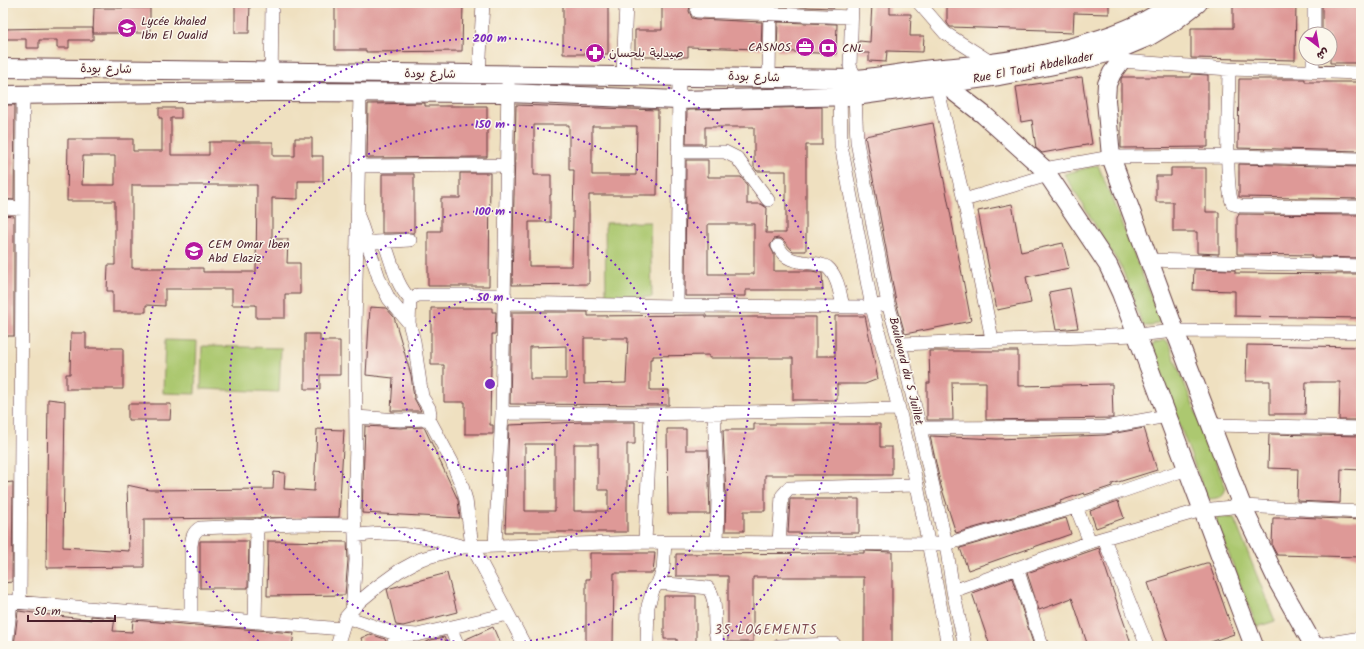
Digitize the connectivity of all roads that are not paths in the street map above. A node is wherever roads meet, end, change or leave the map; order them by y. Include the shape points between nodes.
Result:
1 (272, 3) edge
2 (483, 3) edge
3 (626, 3) edge
4 (852, 3) edge
5 (919, 3) edge
6 (1172, 3) edge
7 (1198, 3) edge
8 (1314, 3) edge
9 (770, 8) edge
10 (697, 11) dead end
11 (851, 17) junction
12 (1314, 26) edge
13 (1119, 55) junction
14 (992, 63) junction
15 (1313, 66) edge
16 (3, 68) edge
17 (1229, 69) junction
18 (1313, 71) junction
19 (271, 72) junction
20 (1361, 72) edge
21 (479, 74) junction
22 (508, 74) junction
23 (623, 75) junction
24 (679, 76) junction
25 (769, 78) junction
26 (848, 83) junction
27 (940, 85) junction
28 (271, 92) junction
29 (360, 92) junction
30 (508, 93) junction
31 (3, 95) edge
32 (23, 96) junction
33 (678, 100) junction
34 (678, 152) junction
35 (1228, 156) junction
36 (1111, 157) junction
37 (1361, 159) edge
38 (507, 165) junction
39 (360, 166) junction
40 (1046, 172) junction
41 (768, 200) dead end
42 (964, 200) junction
43 (3, 207) edge
44 (1361, 207) edge
45 (22, 208) junction
46 (356, 210) junction
47 (410, 240) dead end
48 (384, 242) junction
49 (368, 243) junction
50 (778, 246) dead end
51 (1149, 260) junction
52 (1361, 266) edge
53 (410, 299) junction
54 (505, 299) junction
55 (888, 304) junction
56 (677, 306) junction
57 (843, 307) junction
58 (872, 307) junction
59 (409, 323) junction
60 (1175, 331) junction
61 (1361, 332) edge
62 (1136, 334) junction
63 (992, 340) junction
64 (900, 344) junction
65 (900, 409) junction
66 (714, 412) junction
67 (502, 413) junction
68 (651, 414) junction
69 (1167, 416) junction
70 (356, 417) junction
71 (428, 419) junction
72 (1211, 425) junction
73 (920, 428) junction
74 (1361, 428) edge
75 (1187, 469) junction
76 (917, 485) junction
77 (1242, 506) junction
78 (1076, 507) junction
79 (1202, 510) junction
80 (1361, 512) edge
81 (257, 525) junction
82 (355, 530) junction
83 (1104, 539) junction
84 (645, 542) junction
85 (1090, 542) junction
86 (665, 543) junction
87 (779, 543) junction
88 (717, 544) junction
89 (928, 544) junction
90 (946, 544) junction
91 (495, 545) junction
92 (468, 546) junction
93 (1017, 568) junction
94 (658, 583) junction
95 (953, 590) junction
96 (11, 601) edge
97 (508, 614) junction
98 (191, 616) junction
99 (255, 622) junction
100 (450, 627) junction
101 (343, 629) edge
102 (1361, 638) edge
103 (394, 640) edge
104 (647, 642) dead end
105 (834, 644) dead end
106 (6, 646) edge
107 (458, 646) edge
108 (525, 646) edge
109 (720, 646) edge
110 (779, 646) edge
111 (948, 646) edge
112 (965, 646) edge
113 (1042, 646) edge
114 (1147, 646) edge
115 (1254, 646) edge
116 (1313, 646) edge

1 - 19 street
2 - 21 street
3 - 23 street
4 - 11 street
5 - 14 street via 945,33
6 - 14 street, Rue El Touti Abdelkader via 1149,18 1096,40
7 - 13 street, Rue El Touti Abdelkader via 1173,22
8 - 12 street
9 - 10 street
9 - 11 street
9 - 25 street
11 - 26 street
13 - 17 street
13 - 27 street, Rue El Touti Abdelkader
13 - 36 street via 1107,84
14 - 26 street, Rue El Touti Abdelkader
15 - 18 street
16 - 19 street, شارع بودة
17 - 18 street
17 - 35 street
18 - 20 street
19 - 21 street, شارع بودة
19 - 28 street
21 - 22 street, شارع بودة
22 - 23 street, شارع بودة
22 - 30 street
23 - 24 street, شارع بودة
24 - 25 street, شارع بودة
24 - 33 street
25 - 26 street, شارع بودة
26 - 27 street, Rue El Touti Abdelkader
26 - 33 street, شارع بودة
26 - 55 street, Boulevard du 5 Juillet
26 - 58 street via 841,145
27 - 40 street via 984,115
27 - 42 street
28 - 29 street, شارع بودة
28 - 32 street, شارع بودة
29 - 30 street, شارع بودة
29 - 39 street
30 - 33 street, شارع بودة
30 - 38 street
31 - 32 street, شارع بودة
32 - 45 street
33 - 34 street
34 - 41 street via 726,152 737,158
34 - 56 street
35 - 36 street
35 - 37 street
35 - 44 street via 1230,197 1236,205
36 - 40 street
36 - 51 street
38 - 39 street
38 - 54 street
39 - 46 street
40 - 42 street
40 - 62 street via 1108,265
42 - 63 street
43 - 45 street
45 - 96 street
46 - 49 street
46 - 70 street
47 - 48 street
48 - 49 street
48 - 53 street via 398,282
49 - 59 street via 380,281 389,299
50 - 57 street via 782,255 791,260 826,266 838,285
51 - 52 street
51 - 60 street
53 - 54 street via 418,295
53 - 59 street
54 - 56 street
54 - 67 street
55 - 58 street
55 - 64 street, Boulevard du 5 Juillet
56 - 57 street
57 - 58 street
58 - 65 street
59 - 71 street via 422,397 429,408
60 - 61 street
60 - 62 street
60 - 72 street
62 - 63 street
62 - 69 street
63 - 64 street
64 - 73 street, Boulevard du 5 Juillet
65 - 66 street
65 - 76 street
66 - 68 street
66 - 88 street via 718,496
67 - 68 street
67 - 91 street
68 - 84 street
69 - 73 street via 1104,427
69 - 75 street
70 - 71 street
70 - 82 street
71 - 92 street via 462,486 466,500
72 - 74 street
72 - 77 street
73 - 90 street, Boulevard du 5 Juillet
75 - 78 street
75 - 79 street
76 - 87 street via 789,488 782,496
76 - 89 street
77 - 79 street
77 - 80 street
77 - 116 street via 1278,582
78 - 85 street
78 - 90 street
79 - 83 street
79 - 115 street
81 - 82 street
81 - 98 street via 200,528 196,531 191,546
81 - 99 street
82 - 92 street via 372,534 422,537
82 - 101 street via 356,560
83 - 85 street
83 - 114 street
84 - 86 street
84 - 91 street
85 - 93 street
86 - 88 street
86 - 94 street via 663,570
87 - 88 street
87 - 89 street
89 - 90 street
89 - 111 street
90 - 95 street, Boulevard du 5 Juillet
91 - 92 street
92 - 97 street
92 - 101 street via 421,559 399,571 377,587
93 - 95 street
93 - 113 street
94 - 104 street via 648,606
94 - 109 street via 708,588 713,594 715,630
95 - 112 street, Boulevard du 5 Juillet
96 - 98 street
96 - 106 street
97 - 100 street
97 - 108 street
98 - 99 street
99 - 101 street
100 - 103 street
100 - 107 street
101 - 103 street
102 - 116 street
105 - 110 street

